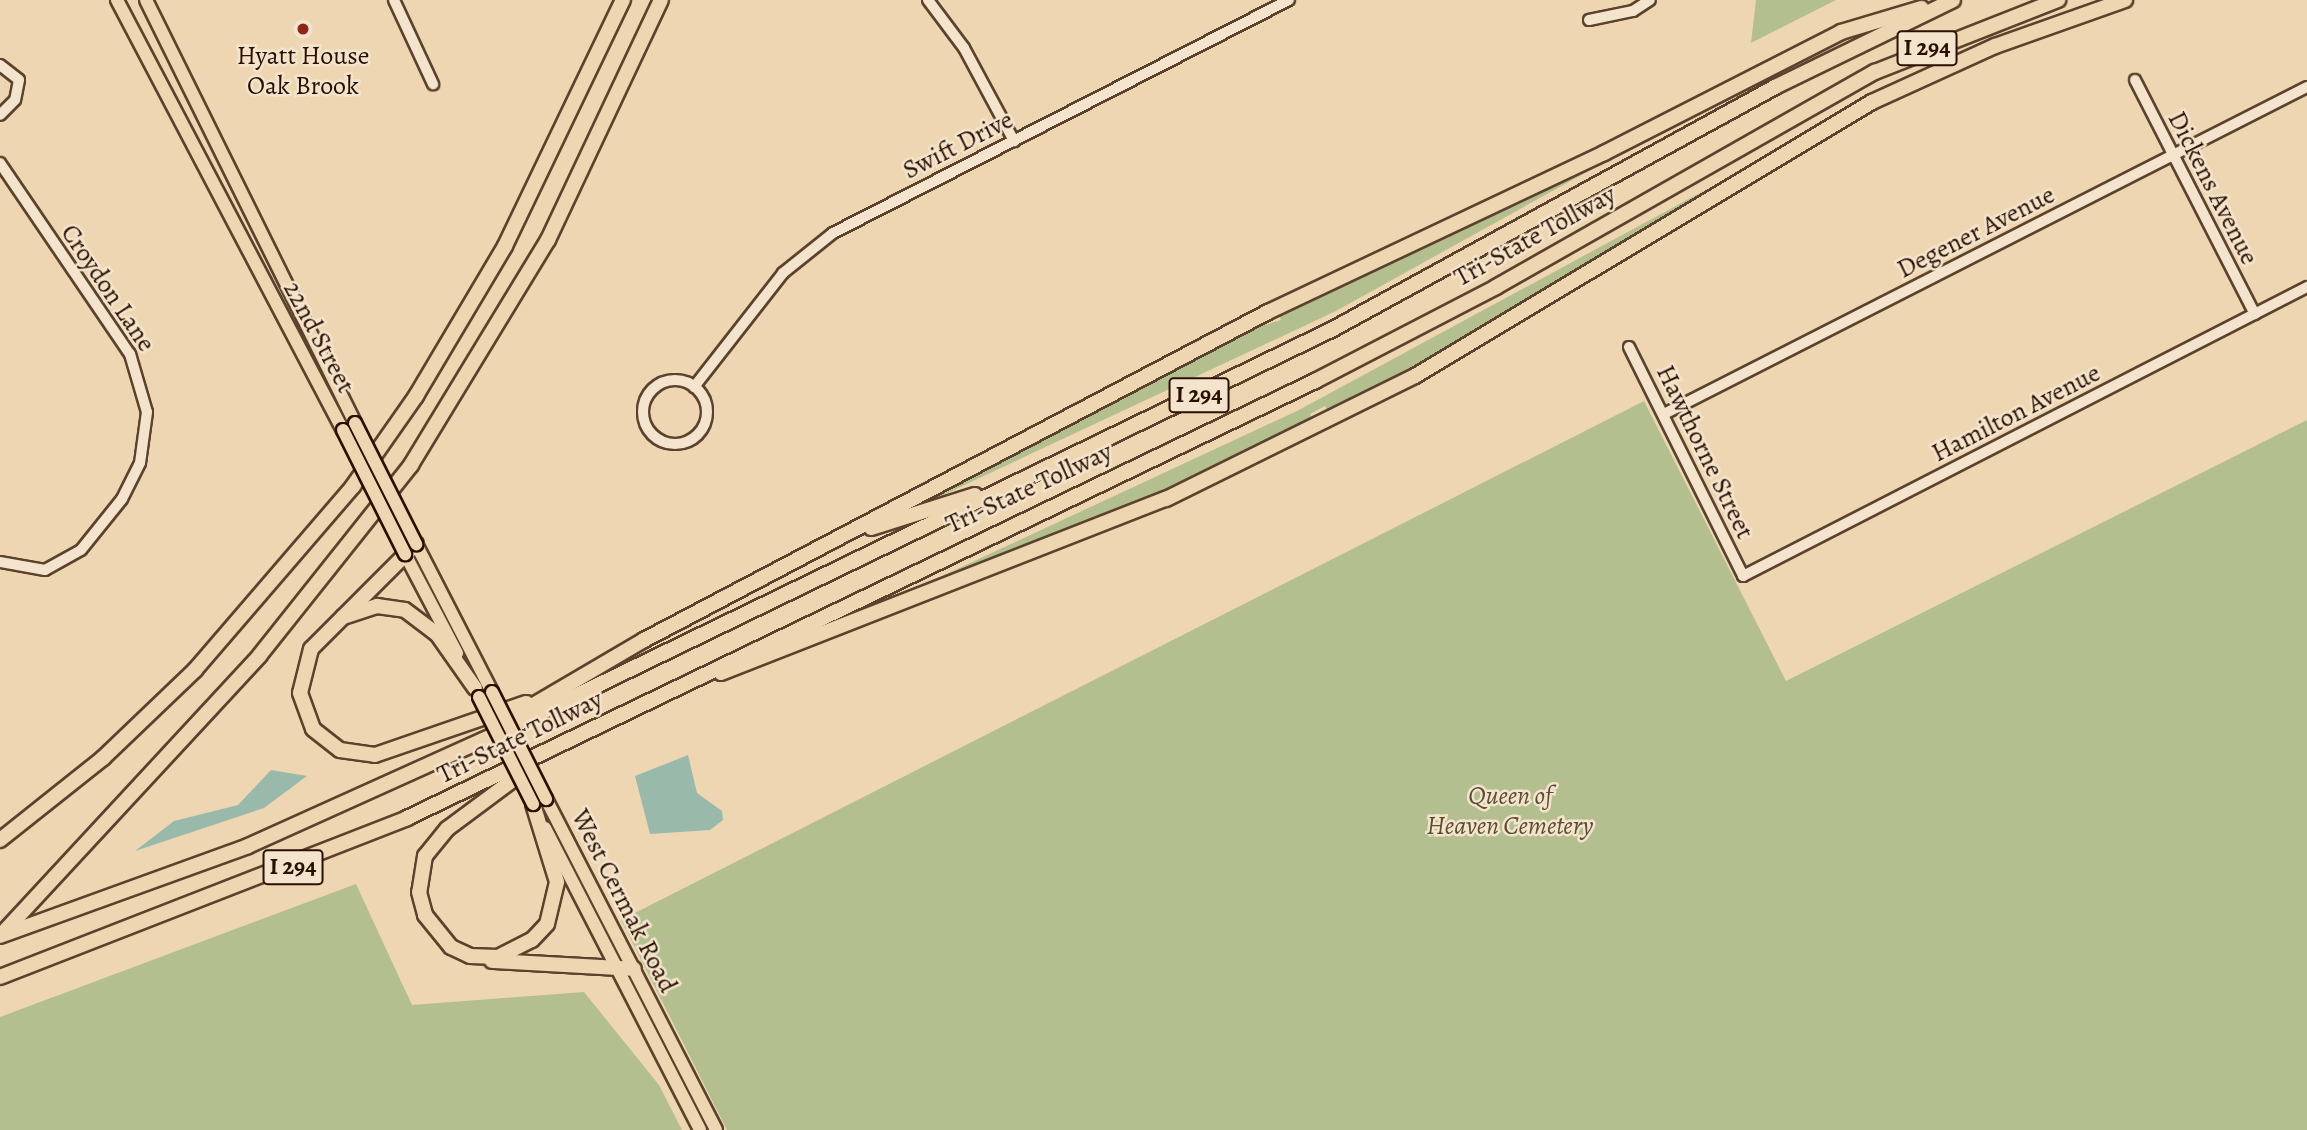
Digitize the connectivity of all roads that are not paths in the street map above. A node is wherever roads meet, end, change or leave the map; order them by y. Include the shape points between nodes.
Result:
1 (117, 0) edge
2 (146, 0) edge
3 (394, 0) edge
4 (623, 0) edge
5 (661, 0) edge
6 (928, 0) edge
7 (1289, 0) edge
8 (1650, 0) edge
9 (1917, 0) edge
10 (1948, 0) edge
11 (1953, 0) edge
12 (2058, 0) edge
13 (2124, 0) edge
14 (1589, 20) dead end
15 (1841, 32) junction
16 (0, 65) edge
17 (2135, 80) dead end
18 (433, 85) dead end
19 (2307, 87) edge
20 (0, 115) edge
21 (1014, 141) junction
22 (2173, 155) junction
23 (0, 163) edge
24 (2307, 287) edge
25 (2255, 314) junction
26 (1629, 347) dead end
27 (695, 387) junction
28 (1664, 414) junction
29 (1003, 488) junction
30 (411, 549) junction
31 (808, 553) junction
32 (0, 562) edge
33 (1743, 576) joint
34 (332, 622) junction
35 (569, 684) junction
36 (492, 692) joint
37 (477, 693) junction
38 (648, 702) junction
39 (577, 737) junction
40 (432, 764) junction
41 (539, 802) junction
42 (0, 840) edge
43 (0, 936) edge
44 (470, 956) junction
45 (626, 971) junction
46 (0, 977) edge
47 (699, 1130) edge
48 (716, 1130) edge

1 - 30 main road, 22nd Street, bridge via 343,430
2 - 30 main road, 22nd Street, bridge via 355,423
3 - 18 street
4 - 42 highway via 505,246 428,376 353,486 195,670 103,758
5 - 43 highway via 548,240 411,466 284,628
6 - 21 street via 964,48
7 - 21 street, Swift Drive
8 - 14 street via 1633,11
9 - 15 highway
10 - 15 highway
11 - 29 highway, Tri-State Tollway / I 294 via 1775,87 1454,268
12 - 38 highway, Tri-State Tollway / I 294 via 1955,36 1850,84 1388,344
13 - 38 highway via 1983,51 1872,102 1427,369 1166,499
15 - 31 highway via 1268,312
16 - 20 street via 16,73 19,89
17 - 22 street, Dickens Avenue
19 - 22 street, Degener Avenue
21 - 27 street, Swift Drive via 833,233 799,257
22 - 25 street, Dickens Avenue
22 - 28 street, Degener Avenue
23 - 32 street, Croydon Lane via 130,354 147,412 140,463 119,503 81,550 45,570
24 - 25 street, Hamilton Avenue
25 - 33 street, Hamilton Avenue
26 - 28 street, Hawthorne Street
27 - 27 street via 667,381 647,396 644,421 656,439 677,444 701,430 705,403
28 - 33 street, Hawthorne Street
29 - 31 highway
29 - 40 highway, Tri-State Tollway / I 294
30 - 34 highway
30 - 36 main road, 22nd Street
30 - 37 main road, 22nd Street
31 - 35 highway
34 - 35 highway via 306,660 300,693 313,729 352,753 405,747
34 - 37 highway via 377,606 405,610 437,634
35 - 40 highway
36 - 41 main road, West Cermak Road, bridge
37 - 41 main road, West Cermak Road, bridge
38 - 39 highway, Tri-State Tollway / I 294
39 - 44 highway via 469,810 425,856 419,892 425,915 451,947
39 - 46 highway, Tri-State Tollway / I 294 via 340,848
40 - 43 highway, Tri-State Tollway / I 294 via 247,846
41 - 44 highway via 557,882 551,913 516,950
41 - 45 main road, West Cermak Road
44 - 45 highway
45 - 47 main road, West Cermak Road
45 - 48 main road, West Cermak Road

